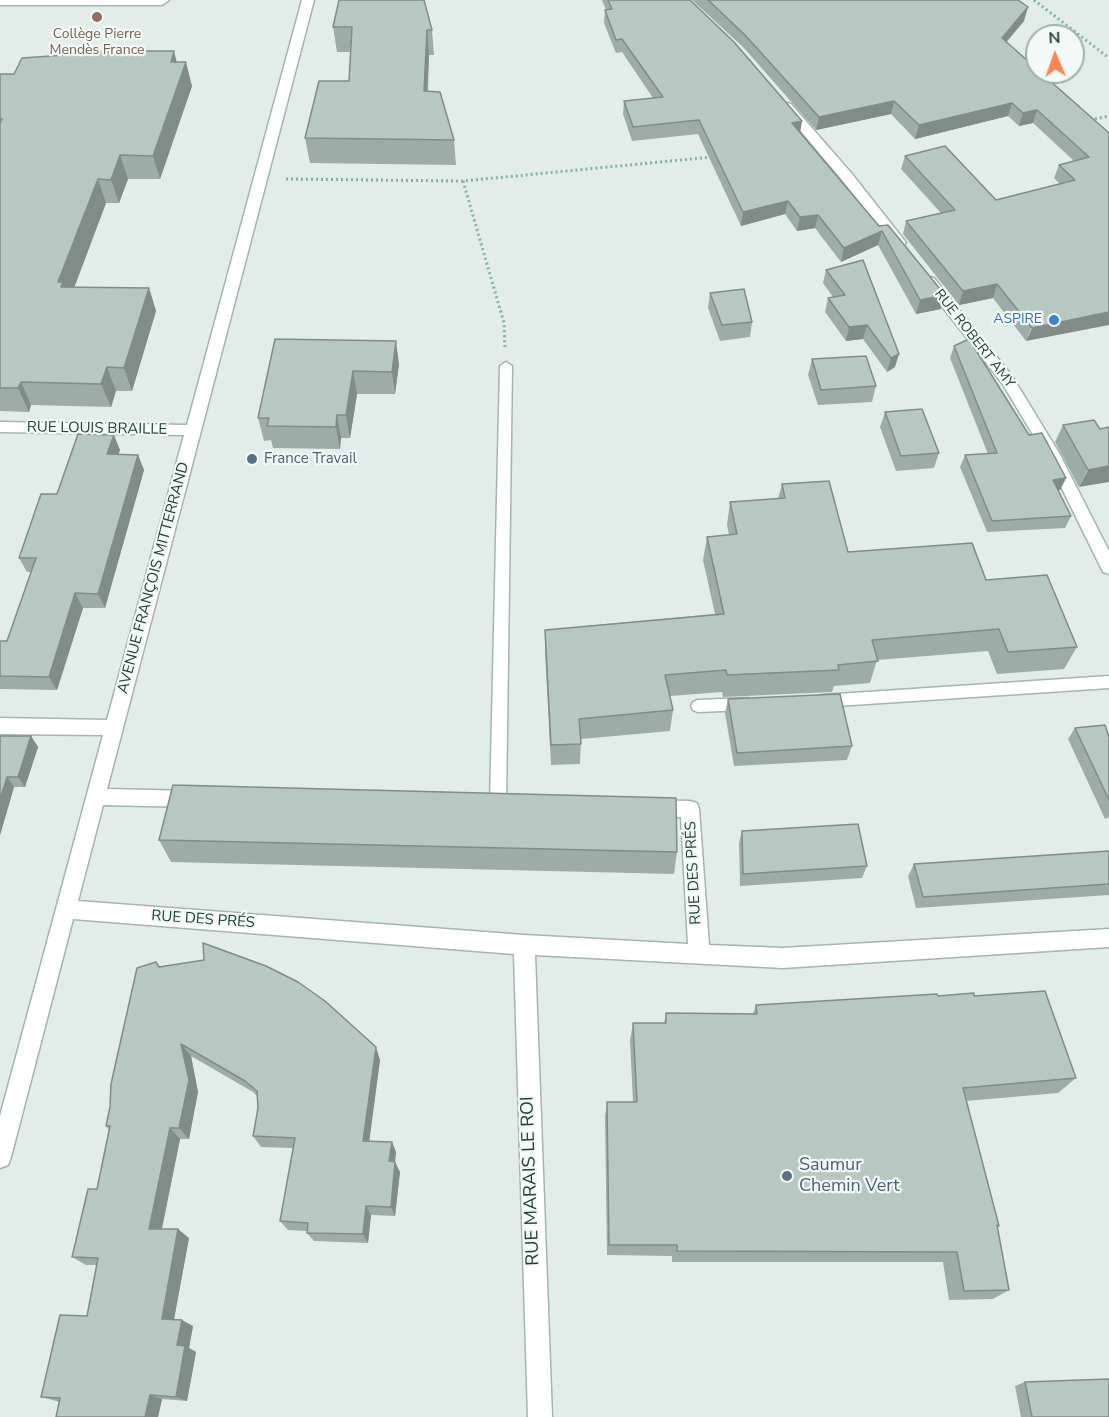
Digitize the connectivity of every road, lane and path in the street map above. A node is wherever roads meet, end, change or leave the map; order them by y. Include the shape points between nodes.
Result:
1 (163, 0) edge
2 (308, 0) edge
3 (1034, 0) edge
4 (0, 2) edge
5 (1109, 58) edge
6 (777, 96) edge
7 (1109, 116) edge
8 (1089, 120) edge
9 (714, 157) edge
10 (261, 178) junction
11 (463, 181) junction
12 (906, 251) edge
13 (920, 269) edge
14 (506, 366) joint
15 (0, 427) edge
16 (193, 430) junction
17 (1109, 568) edge
18 (1109, 682) edge
19 (804, 702) edge
20 (757, 704) edge
21 (698, 706) dead end
22 (0, 726) edge
23 (115, 728) junction
24 (97, 797) junction
25 (214, 800) edge
26 (474, 805) edge
27 (498, 805) junction
28 (520, 806) edge
29 (634, 808) edge
30 (67, 909) junction
31 (1109, 938) edge
32 (524, 945) junction
33 (699, 954) junction
34 (0, 1157) edge
35 (540, 1417) edge

1 - 4 street
2 - 10 street, AVENUE FRANÇOIS MITTERRAND
3 - 5 path
6 - 12 street
7 - 8 path
9 - 11 path
10 - 11 path
10 - 16 street, AVENUE FRANÇOIS MITTERRAND
11 - 14 path via 504,323
13 - 17 street, RUE ROBERT AMY via 1007,380 1054,457
14 - 27 lane
15 - 16 street, RUE LOUIS BRAILLE
16 - 23 street, AVENUE FRANÇOIS MITTERRAND
18 - 19 lane
20 - 21 lane
22 - 23 street
23 - 24 street, AVENUE FRANÇOIS MITTERRAND
24 - 25 street
24 - 30 street, AVENUE FRANÇOIS MITTERRAND
26 - 27 street
27 - 28 street
29 - 33 street, RUE DES PRÉS via 690,809
30 - 32 street, RUE DES PRÉS
30 - 34 street, AVENUE FRANÇOIS MITTERRAND
31 - 33 street, RUE DES PRÉS via 783,958
32 - 33 street, RUE DES PRÉS
32 - 35 street, RUE MARAIS LE ROI

